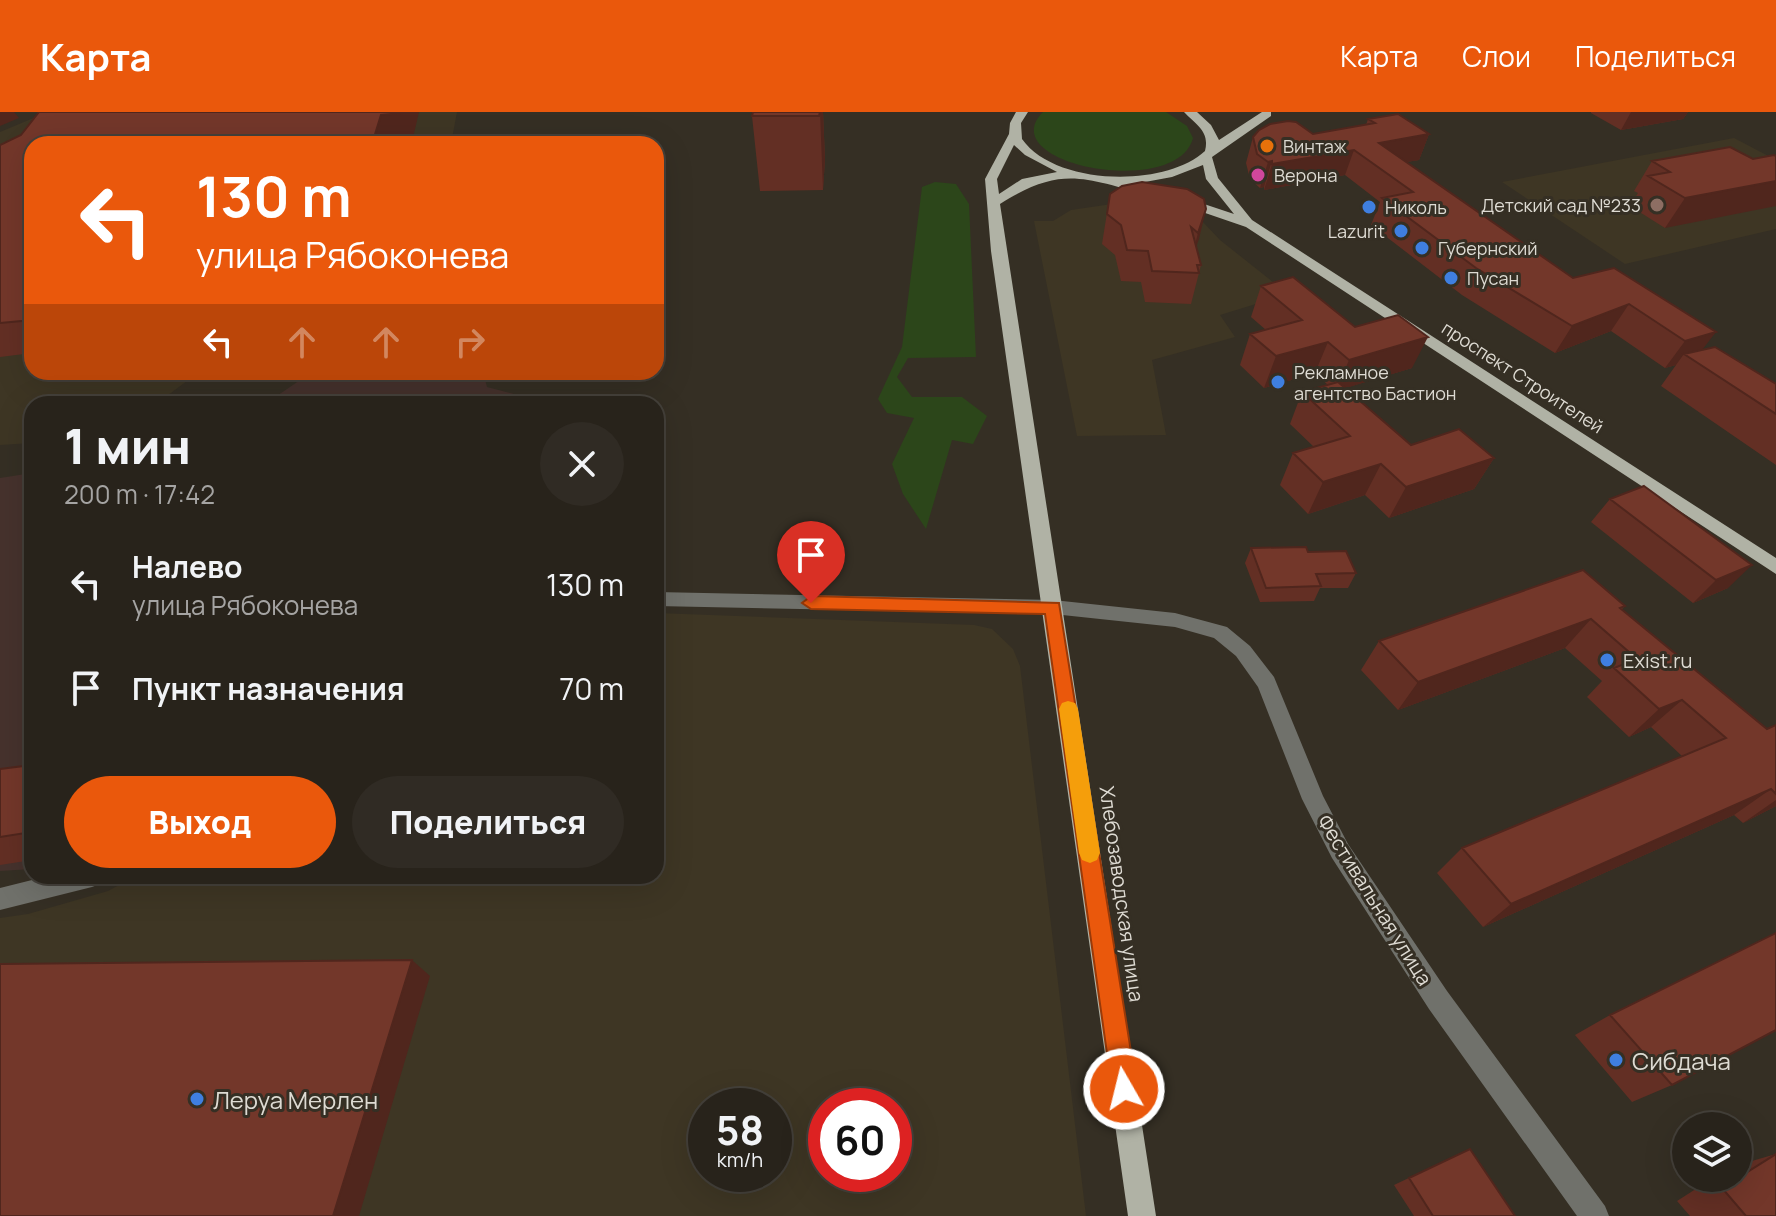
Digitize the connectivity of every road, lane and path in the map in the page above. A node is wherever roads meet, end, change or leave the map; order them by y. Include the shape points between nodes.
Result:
1 (1022, 112) edge
2 (1190, 112) edge
3 (1249, 112) edge
4 (1273, 113) edge
5 (1014, 135) junction
6 (1210, 153) junction
7 (1069, 173) junction
8 (1102, 179) junction
9 (1160, 194) edge
10 (1175, 199) edge
11 (992, 203) junction
12 (1247, 222) junction
13 (1776, 567) edge
14 (664, 599) edge
15 (1053, 607) junction
16 (60, 884) edge
17 (0, 899) edge
18 (1142, 1216) edge
19 (1595, 1216) edge

1 - 5 main road via 1014,122
2 - 6 main road via 1212,135
3 - 4 main road
4 - 6 main road
5 - 7 main road via 1041,162
5 - 11 main road via 991,179
6 - 8 main road via 1191,169 1166,177
6 - 12 main road via 1212,179
7 - 8 main road
7 - 11 main road via 1026,182
8 - 9 main road
10 - 12 main road
11 - 15 main road, Хлебозаводская улица
12 - 13 main road, проспект Строителей
14 - 15 street, Фестивальная улица
15 - 18 main road, Хлебозаводская улица
15 - 19 street, Фестивальная улица via 1175,620 1220,632 1243,651 1267,683 1313,799 1340,851 1438,1000
16 - 17 street

